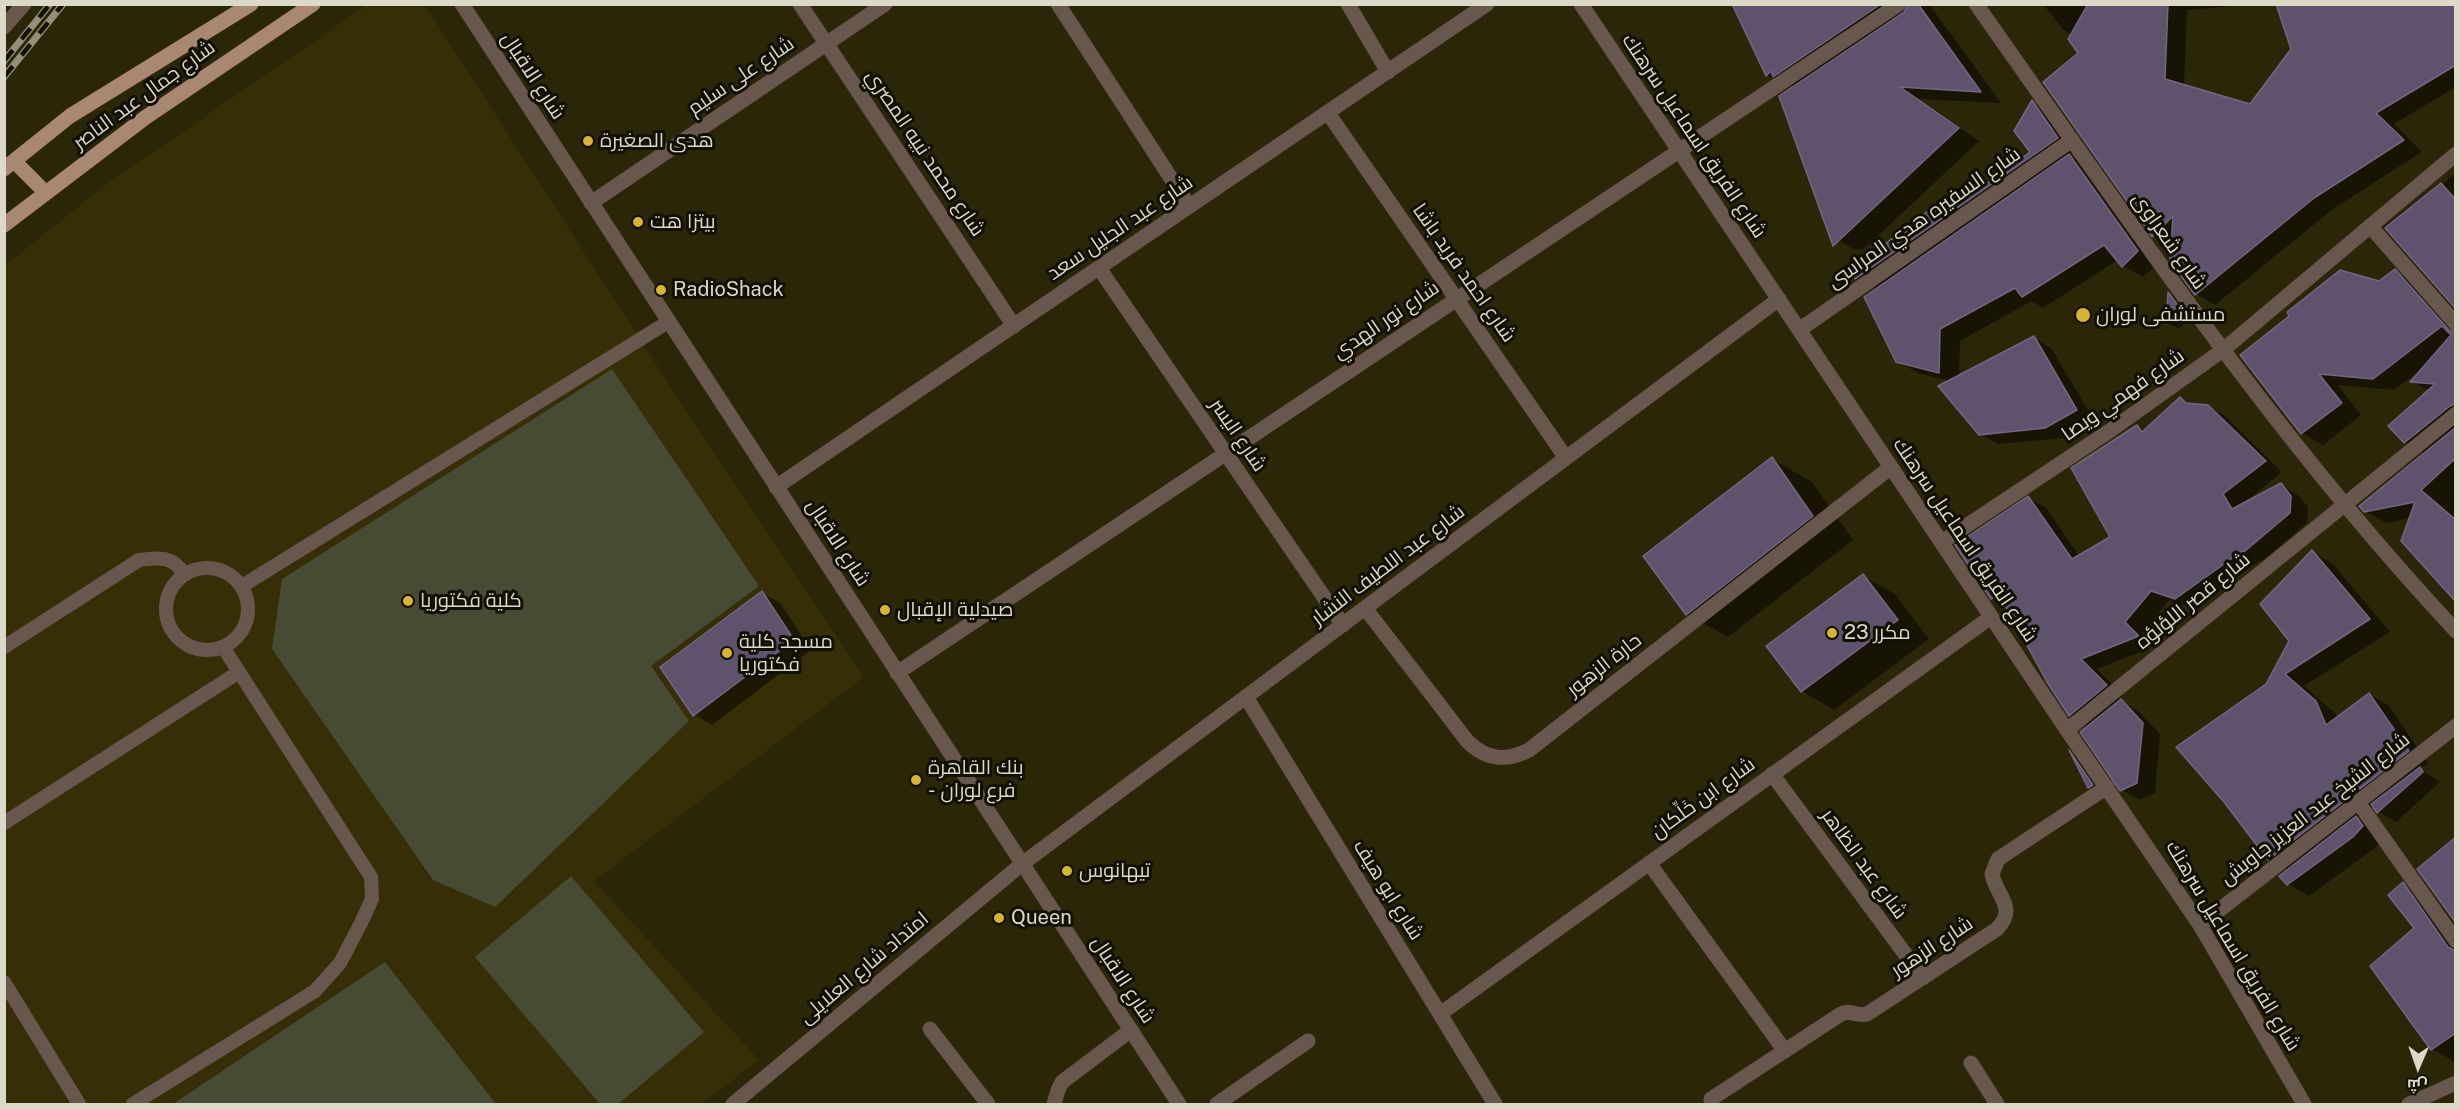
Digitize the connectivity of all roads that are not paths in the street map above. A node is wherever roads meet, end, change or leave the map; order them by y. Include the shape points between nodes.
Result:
1 (24, 4) edge
2 (251, 4) edge
3 (313, 4) edge
4 (462, 4) edge
5 (800, 4) edge
6 (885, 4) edge
7 (1058, 4) edge
8 (1348, 4) edge
9 (1487, 4) edge
10 (1581, 4) edge
11 (1899, 4) edge
12 (1976, 4) edge
13 (4, 27) edge
14 (827, 44) junction
15 (1388, 72) junction
16 (1328, 113) junction
17 (2072, 140) junction
18 (1678, 150) junction
19 (2456, 154) edge
20 (9, 165) edge
21 (46, 193) junction
22 (591, 203) junction
23 (1189, 207) junction
24 (4, 225) edge
25 (2370, 226) junction
26 (1099, 268) junction
27 (1456, 299) junction
28 (1779, 299) junction
29 (668, 322) junction
30 (2456, 324) edge
31 (1014, 326) junction
32 (1799, 330) junction
33 (2223, 350) junction
34 (2456, 414) edge
35 (1225, 453) junction
36 (1566, 458) junction
37 (1891, 467) junction
38 (776, 487) junction
39 (2345, 504) junction
40 (1942, 542) junction
41 (184, 574) junction
42 (242, 586) junction
43 (1365, 608) junction
44 (1991, 617) junction
45 (1342, 625) junction
46 (2456, 631) edge
47 (4, 647) edge
48 (223, 647) junction
49 (239, 672) junction
50 (897, 673) junction
51 (1245, 697) junction
52 (2456, 726) edge
53 (2067, 730) junction
54 (1772, 774) junction
55 (2107, 787) junction
56 (2358, 802) junction
57 (4, 823) edge
58 (1648, 863) junction
59 (1022, 864) junction
60 (2200, 925) junction
61 (2456, 941) edge
62 (1923, 978) junction
63 (4, 982) edge
64 (1440, 1014) junction
65 (930, 1029) dead end
66 (1131, 1030) junction
67 (1308, 1041) dead end
68 (1785, 1051) junction
69 (1971, 1063) dead end
70 (2456, 1083) edge
71 (1711, 1099) dead end
72 (79, 1104) edge
73 (133, 1104) edge
74 (733, 1104) edge
75 (988, 1104) edge
76 (1054, 1104) edge
77 (1179, 1104) edge
78 (1217, 1104) edge
79 (1495, 1104) edge
80 (1997, 1104) edge
81 (2304, 1104) edge
82 (2409, 1104) edge

1 - 13 street
2 - 20 main road, شارع جمال عبد الناصر via 70,116
3 - 21 main road, شارع جمال عبد الناصر via 146,117
4 - 22 street, شارع الاقبال
5 - 14 street, شارع محمد نبيه المصري
6 - 14 street, شارع على سليم
7 - 23 street
8 - 15 street
9 - 15 street, شارع عبد الجليل سعد
10 - 18 street, شارع الفريق اسماعيل سرهنك
11 - 18 street, شارع نور الهدي
12 - 17 street, شارع شعراوى
14 - 22 street, شارع على سليم
14 - 31 street, شارع محمد نبيه المصري
15 - 16 street, شارع عبد الجليل سعد
16 - 23 street, شارع عبد الجليل سعد
16 - 27 street, شارع احمد فريد باشا
17 - 32 street, شارع السفيره هدي المراسى
17 - 33 street, شارع شعراوى
18 - 27 street, شارع نور الهدي
18 - 28 street, شارع الفريق اسماعيل سرهنك
19 - 25 street, شارع فهمي ويصا
20 - 21 main road
21 - 24 main road, شارع جمال عبد الناصر
22 - 29 street, شارع الاقبال
23 - 26 street, شارع عبد الجليل سعد
25 - 30 street
25 - 33 street, شارع فهمي ويصا
26 - 31 street, شارع عبد الجليل سعد
26 - 35 street, شارع اليسر
27 - 35 street, شارع نور الهدي
27 - 36 street, شارع احمد فريد باشا
28 - 32 street, شارع الفريق اسماعيل سرهنك
28 - 36 street, شارع عبد اللطيف النشار
29 - 38 street, شارع الاقبال
29 - 42 lane
31 - 38 street, شارع عبد الجليل سعد
32 - 37 street, شارع الفريق اسماعيل سرهنك
33 - 39 street, شارع شعراوى
33 - 40 street, شارع فهمي ويصا
34 - 39 street, شارع قصر اللؤلؤه
35 - 45 street, شارع اليسر
35 - 50 street, شارع نور الهدي
36 - 43 street, شارع عبد اللطيف النشار
37 - 40 street, شارع الفريق اسماعيل سرهنك
37 - 43 street, حارة الزهور via 1517,756 1490,757 1468,742
38 - 50 street, شارع الاقبال
39 - 46 street, شارع شعراوى
39 - 53 street, شارع قصر اللؤلؤه
40 - 44 street, شارع الفريق اسماعيل سرهنك
41 - 42 lane via 205,567 226,572
41 - 47 lane via 174,561 166,558 139,560
41 - 48 lane via 168,598 170,628 184,643 203,650
42 - 48 lane via 249,609 242,632
43 - 45 street, شارع عبد اللطيف النشار
44 - 53 street, شارع الفريق اسماعيل سرهنك
44 - 54 street, شارع ابن خَلِّكان
45 - 51 street, شارع عبد اللطيف النشار
48 - 49 lane
49 - 57 lane
49 - 73 lane via 371,877 372,899 340,963 315,991
50 - 59 street, شارع الاقبال
51 - 59 street, شارع عبد اللطيف النشار
51 - 64 street, شارع ابو هيف
52 - 56 street, شارع الشيخ عبد العزيز جاويش
53 - 55 street, شارع الفريق اسماعيل سرهنك
54 - 58 street, شارع ابن خَلِّكان
54 - 62 street, شارع عبد الظاهر
55 - 60 street, شارع الفريق اسماعيل سرهنك
55 - 62 street, شارع الزهور via 1998,859 1992,874 2006,908 2002,923
56 - 60 street, شارع الشيخ عبد العزيز جاويش
56 - 61 street
58 - 64 street, شارع ابن خَلِّكان
58 - 68 street
59 - 66 street, شارع الاقبال
59 - 74 street, امتداد شارع العلايلى
60 - 81 street, شارع الفريق اسماعيل سرهنك
62 - 68 street, شارع الزهور via 1867,1014 1841,1014
63 - 72 lane
64 - 79 street, شارع ابو هيف
65 - 75 street
66 - 76 street via 1062,1082
66 - 77 street, شارع الاقبال
67 - 78 street
68 - 71 street, شارع الزهور
69 - 80 street
70 - 82 street

